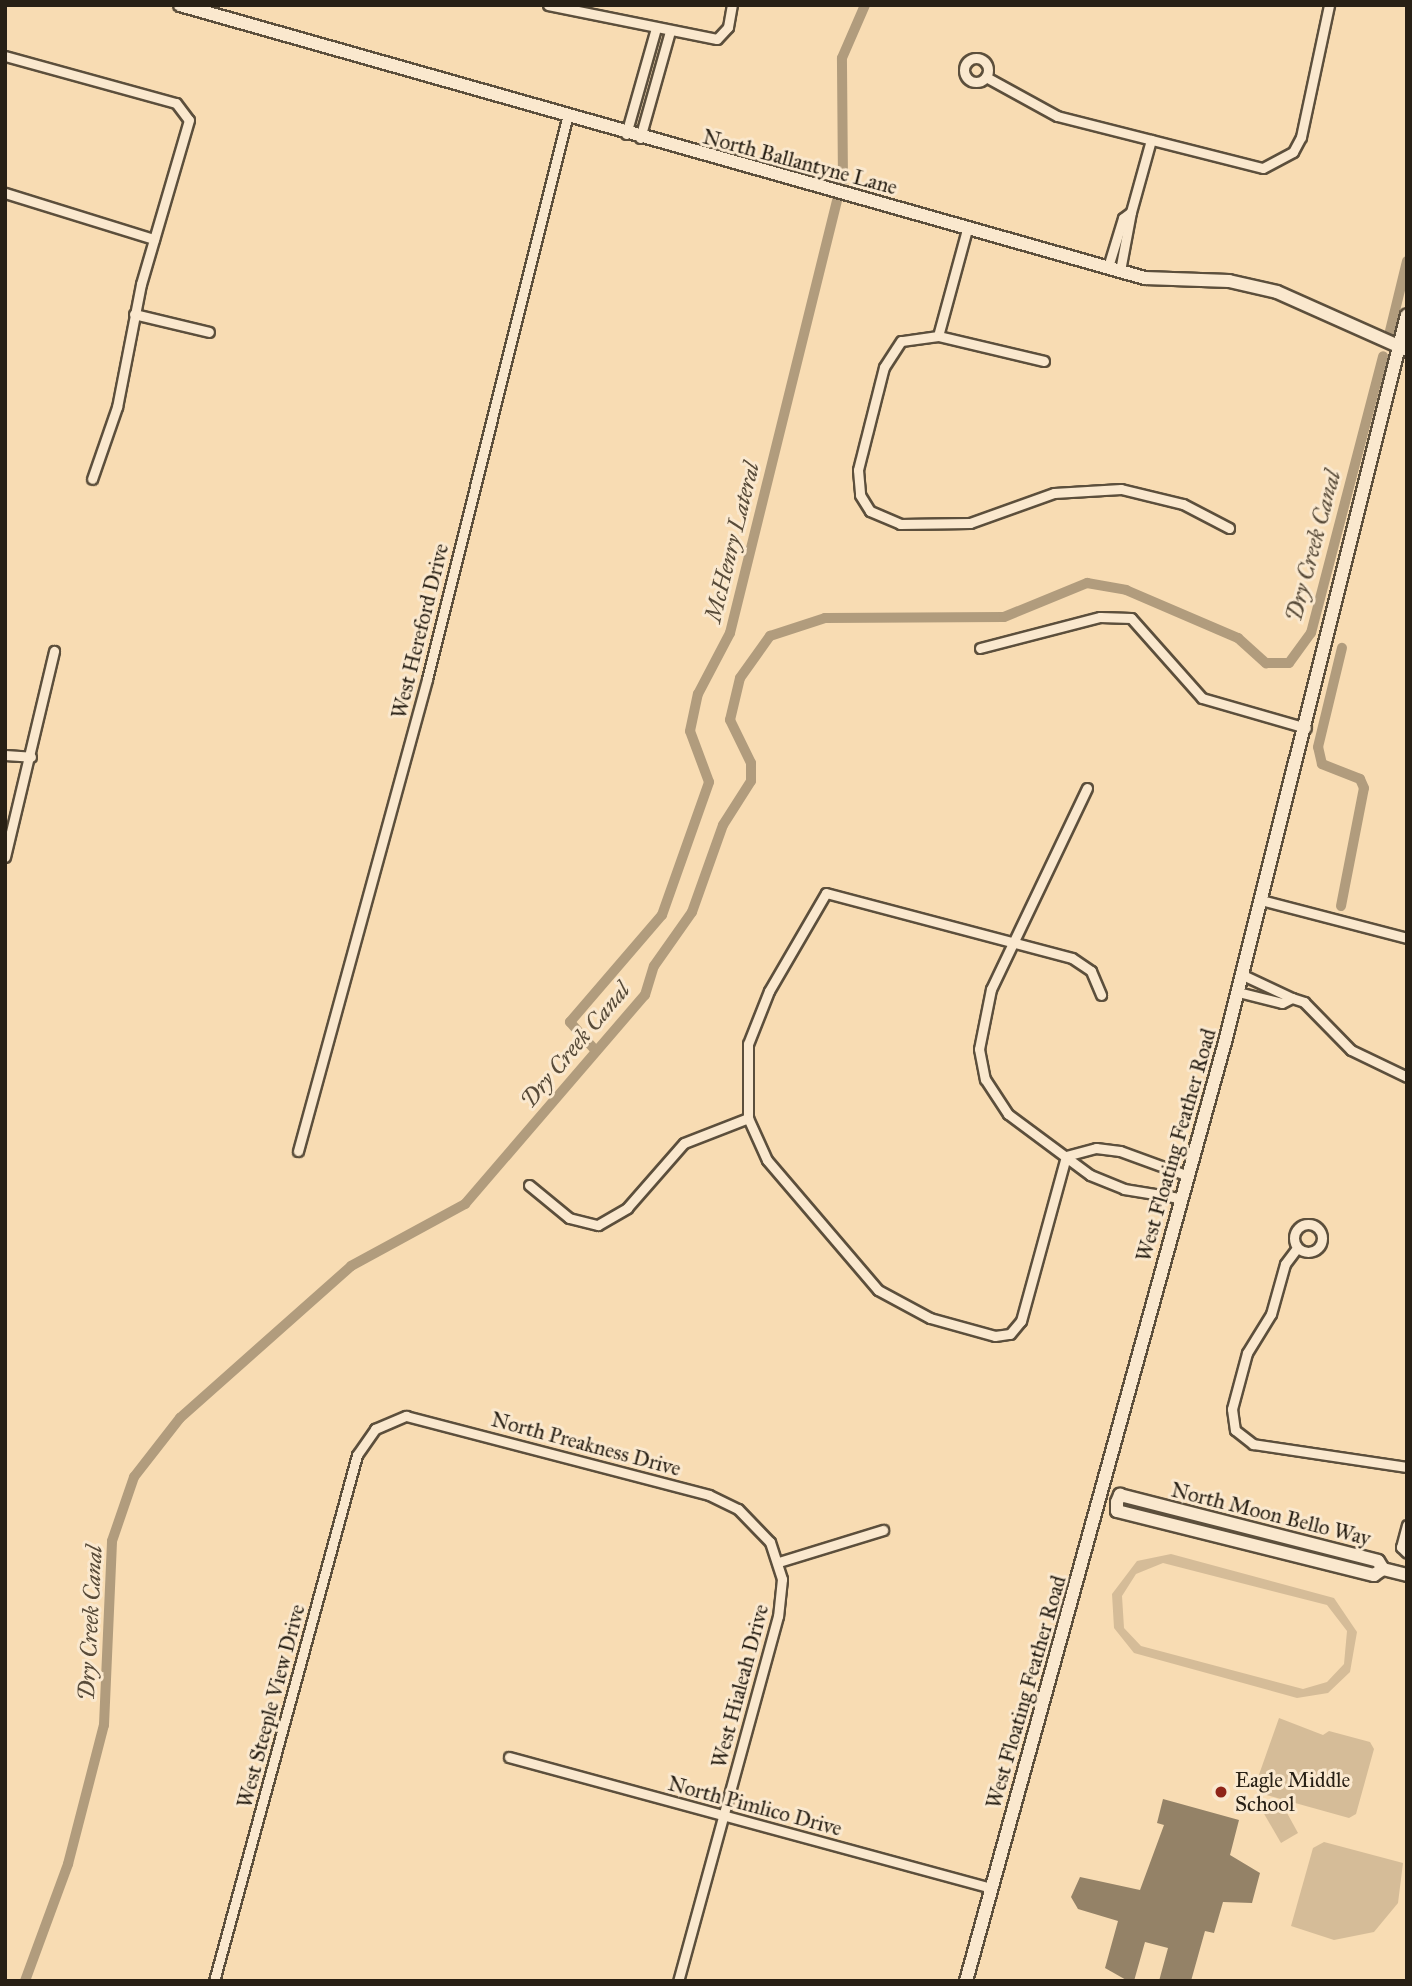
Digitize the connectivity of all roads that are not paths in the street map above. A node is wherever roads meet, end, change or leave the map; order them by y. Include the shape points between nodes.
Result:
1 (180, 5) edge
2 (548, 5) edge
3 (732, 5) edge
4 (1329, 5) edge
5 (656, 28) junction
6 (670, 32) junction
7 (5, 56) edge
8 (986, 77) dead end
9 (567, 118) junction
10 (626, 134) junction
11 (640, 138) junction
12 (1151, 140) junction
13 (5, 193) edge
14 (967, 229) junction
15 (154, 239) junction
16 (1114, 269) junction
17 (134, 314) junction
18 (1407, 315) edge
19 (209, 332) dead end
20 (938, 336) junction
21 (1403, 349) edge
22 (1044, 362) dead end
23 (92, 479) dead end
24 (1229, 528) dead end
25 (980, 648) dead end
26 (54, 651) dead end
27 (1306, 728) junction
28 (5, 755) edge
29 (31, 757) junction
30 (1087, 789) dead end
31 (5, 857) edge
32 (1261, 900) junction
33 (1407, 938) edge
34 (1009, 940) junction
35 (1243, 975) junction
36 (1238, 992) junction
37 (1101, 995) dead end
38 (1292, 998) junction
39 (1407, 1077) edge
40 (748, 1118) junction
41 (298, 1151) dead end
42 (1066, 1156) junction
43 (1186, 1175) junction
44 (529, 1185) dead end
45 (1179, 1198) junction
46 (1297, 1248) dead end
47 (363, 1442) joint
48 (1407, 1467) edge
49 (1102, 1498) junction
50 (1407, 1525) edge
51 (883, 1530) dead end
52 (1407, 1553) edge
53 (1407, 1559) edge
54 (779, 1562) junction
55 (1405, 1574) edge
56 (509, 1757) dead end
57 (723, 1815) junction
58 (991, 1888) junction
59 (214, 1981) edge
60 (678, 1981) edge
61 (966, 1981) edge

1 - 9 main road, North Ballantyne Lane
2 - 5 street
3 - 6 street via 723,37
4 - 12 street via 1301,137 1278,163 1250,168
5 - 6 street
5 - 10 street
6 - 11 street
7 - 15 street via 176,103 187,113 189,129
8 - 12 street via 1057,116
9 - 10 main road, North Ballantyne Lane
9 - 41 street, West Hereford Drive via 430,666
10 - 11 main road, North Ballantyne Lane
11 - 14 main road, North Ballantyne Lane
12 - 16 street via 1131,212 1123,218
13 - 15 street
14 - 16 main road, North Ballantyne Lane
14 - 20 street
15 - 17 street
16 - 21 main road, North Ballantyne Lane via 1180,283 1254,286
17 - 19 street
17 - 23 street via 127,370
18 - 21 main road, West Floating Feather Road
20 - 22 street
20 - 24 street via 901,341 884,367 858,470 859,495 870,511 901,524 970,523 1054,493 1121,489 1183,504
21 - 27 main road, West Floating Feather Road
25 - 27 street via 1100,617 1131,618 1202,698
26 - 29 street
27 - 32 main road, West Floating Feather Road
28 - 29 street
29 - 31 street
30 - 34 street
32 - 33 street
32 - 35 main road, West Floating Feather Road
34 - 37 street via 1072,958 1091,971
34 - 40 street via 826,893 816,902 752,1031 745,1067
34 - 42 street via 981,1018 985,1079 1008,1114
35 - 36 main road, West Floating Feather Road
35 - 38 street
36 - 38 street via 1282,1003
36 - 43 main road, West Floating Feather Road
38 - 39 street via 1314,1010 1351,1050
40 - 42 street via 767,1160 878,1290 930,1318 995,1336 1010,1334 1021,1321
40 - 44 street via 684,1143 627,1208 598,1225 569,1217
42 - 43 street via 1096,1147
42 - 45 street via 1124,1189
43 - 45 main road, West Floating Feather Road
45 - 49 main road, West Floating Feather Road
46 - 48 street via 1285,1264 1271,1314 1247,1353 1232,1409 1235,1430 1253,1444
47 - 54 street, North Preakness Drive via 390,1420 424,1418 709,1495 757,1525
47 - 59 street, West Steeple View Drive
49 - 55 main road, North Moon Bello Way via 1116,1502 1117,1511 1374,1575 1382,1569
49 - 58 main road, West Floating Feather Road
50 - 52 street via 1401,1547
51 - 54 street
53 - 55 street
54 - 57 street, West Hialeah Drive via 778,1616
56 - 57 street, North Pimlico Drive
57 - 58 street, North Pimlico Drive
57 - 60 street, West Hialeah Drive
58 - 61 main road, West Floating Feather Road

